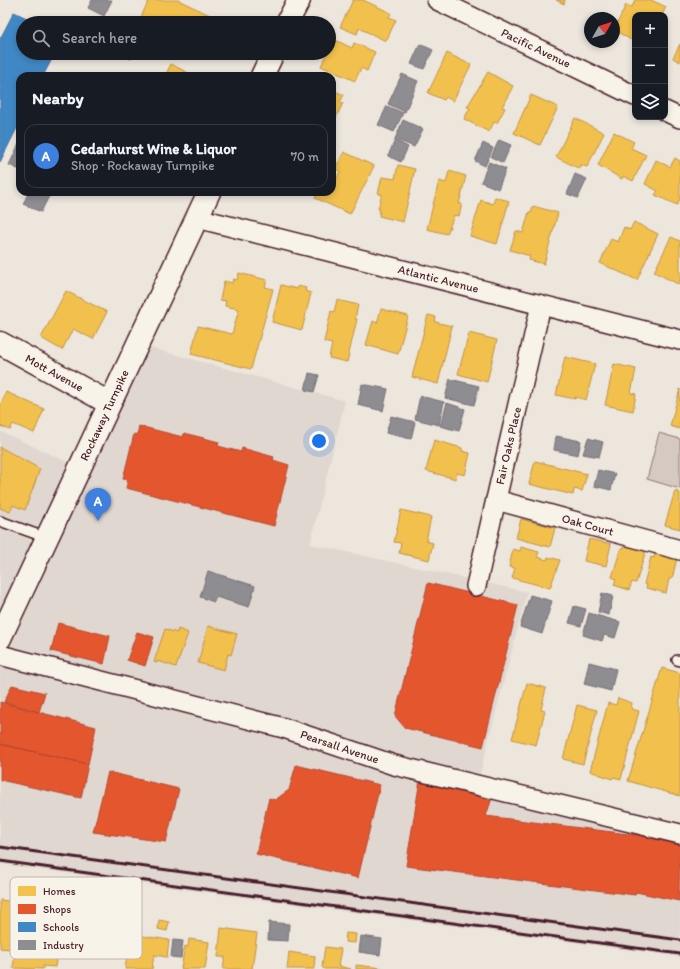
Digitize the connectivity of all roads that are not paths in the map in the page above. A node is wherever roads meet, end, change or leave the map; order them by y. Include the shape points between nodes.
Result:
1 (299, 0) edge
2 (437, 0) edge
3 (291, 16) edge
4 (270, 60) edge
5 (264, 72) edge
6 (632, 95) edge
7 (668, 112) edge
8 (680, 118) edge
9 (206, 196) edge
10 (197, 218) junction
11 (541, 305) junction
12 (680, 340) edge
13 (0, 343) edge
14 (109, 404) junction
15 (496, 500) junction
16 (0, 521) edge
17 (47, 538) junction
18 (680, 550) edge
19 (476, 586) dead end
20 (0, 638) edge
21 (0, 655) edge
22 (680, 834) edge

1 - 3 main road
2 - 6 street, Pacific Avenue
4 - 5 main road
7 - 8 street
9 - 10 main road, Rockaway Turnpike
10 - 11 street, Atlantic Avenue
10 - 14 main road, Rockaway Turnpike
11 - 12 street, Atlantic Avenue
11 - 15 street, Fair Oaks Place
13 - 14 main road, Mott Avenue
14 - 17 main road, Rockaway Turnpike
15 - 18 street, Oak Court
15 - 19 street, Fair Oaks Place
16 - 17 lane
17 - 20 main road, Rockaway Turnpike
21 - 22 street, Pearsall Avenue via 284,728 394,764

